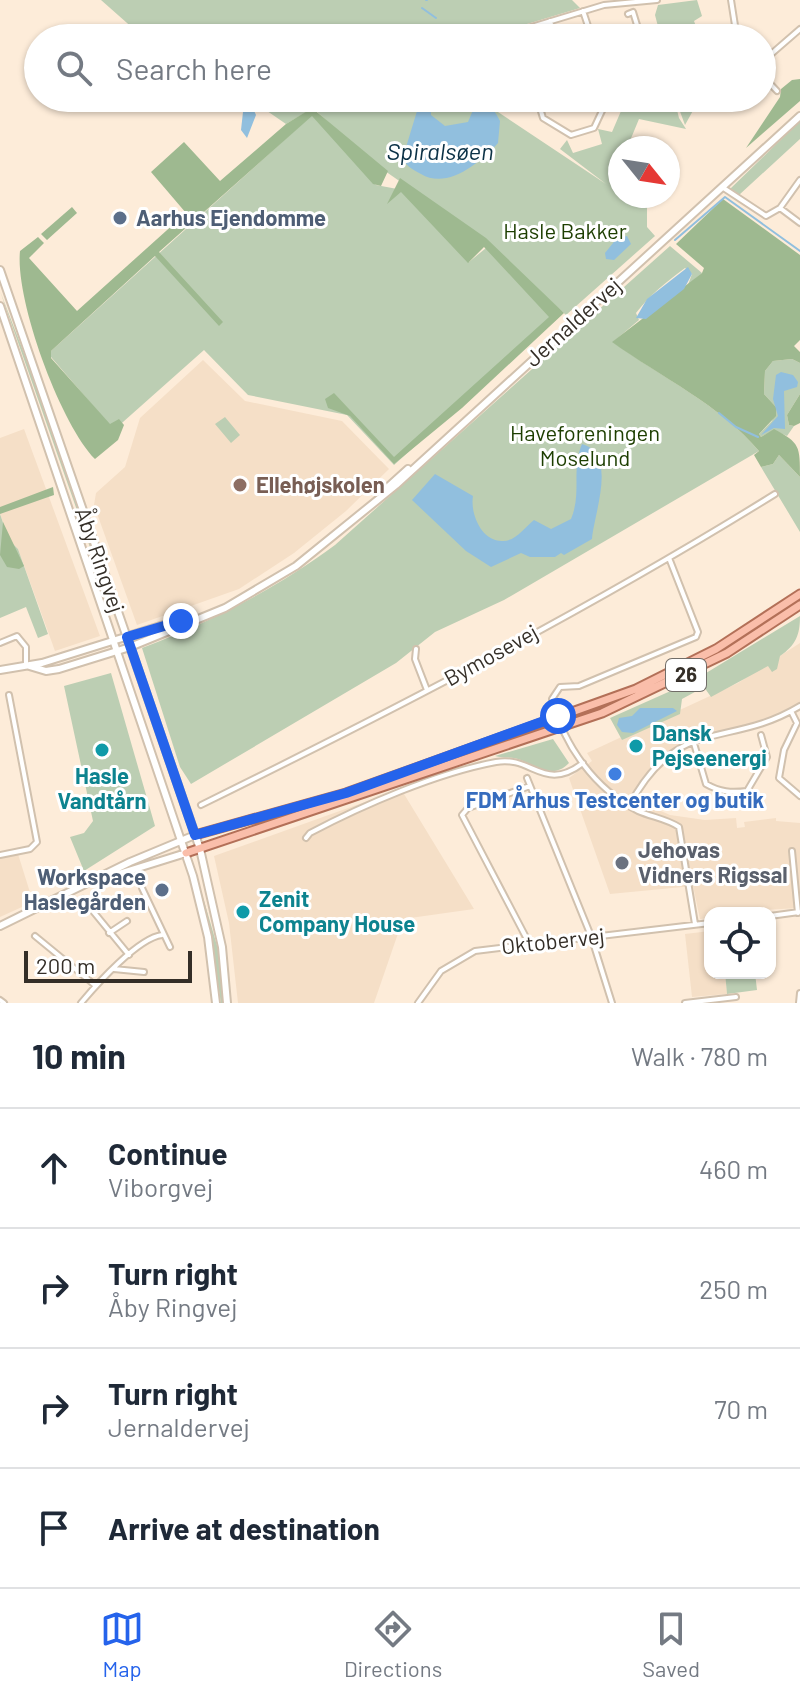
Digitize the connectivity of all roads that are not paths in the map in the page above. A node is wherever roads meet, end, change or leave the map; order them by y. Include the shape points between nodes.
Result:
1 (631, 0) edge
2 (657, 0) edge
3 (731, 0) edge
4 (583, 11) junction
5 (628, 14) dead end
6 (550, 21) junction
7 (540, 24) edge
8 (551, 24) edge
9 (587, 24) edge
10 (636, 24) edge
11 (735, 24) edge
12 (800, 29) edge
13 (776, 50) edge
14 (541, 112) edge
15 (601, 112) edge
16 (800, 116) edge
17 (800, 180) edge
18 (722, 187) junction
19 (780, 208) junction
20 (800, 223) edge
21 (0, 270) edge
22 (0, 306) edge
23 (775, 494) dead end
24 (669, 558) junction
25 (800, 594) edge
26 (800, 605) edge
27 (197, 619) junction
28 (127, 637) junction
29 (116, 641) junction
30 (0, 643) edge
31 (130, 647) junction
32 (416, 649) dead end
33 (119, 651) junction
34 (26, 665) junction
35 (0, 670) edge
36 (427, 690) junction
37 (9, 695) dead end
38 (800, 706) edge
39 (791, 711) junction
40 (558, 716) junction
41 (562, 727) junction
42 (761, 735) dead end
43 (693, 740) junction
44 (583, 763) junction
45 (527, 778) dead end
46 (530, 786) junction
47 (800, 796) edge
48 (201, 805) dead end
49 (629, 806) junction
50 (195, 835) junction
51 (306, 838) dead end
52 (182, 840) junction
53 (200, 849) junction
54 (792, 851) dead end
55 (186, 853) junction
56 (0, 855) edge
57 (93, 882) junction
58 (142, 888) dead end
59 (83, 899) dead end
60 (799, 912) edge
61 (776, 915) edge
62 (127, 921) dead end
63 (704, 923) edge
64 (695, 924) junction
65 (0, 926) edge
66 (109, 933) junction
67 (162, 935) junction
68 (35, 936) dead end
69 (591, 936) junction
70 (529, 943) junction
71 (170, 947) dead end
72 (129, 955) junction
73 (114, 969) junction
74 (144, 972) dead end
75 (96, 986) junction
76 (800, 993) edge
77 (736, 997) dead end
78 (81, 1003) edge
79 (216, 1003) edge
80 (227, 1003) edge
81 (418, 1003) edge
82 (612, 1003) edge
83 (685, 1003) edge
84 (799, 1003) edge

1 - 2 street
1 - 4 street
3 - 11 street
4 - 6 street
4 - 9 street
5 - 10 street via 633,12
6 - 7 street
6 - 8 street
12 - 13 street
14 - 15 street via 569,135 594,128
16 - 18 main road, Jernaldervej
17 - 19 street
18 - 19 street via 762,216
18 - 27 main road, Jernaldervej via 377,500 279,577
19 - 20 street
21 - 28 main road, Åby Ringvej
22 - 29 main road, Åby Ringvej
23 - 24 street, Bymosevej
24 - 36 street, Bymosevej
24 - 40 street via 696,637 579,686 560,687 552,699
25 - 40 main road, 26 via 666,675
26 - 41 main road, 26 via 684,676
27 - 28 main road, Jernaldervej
27 - 31 main road, Jernaldervej
28 - 29 main road, Jernaldervej
28 - 31 main road, Åby Ringvej
29 - 33 main road, Åby Ringvej
29 - 34 main road, Jernaldervej
30 - 34 street via 17,636 26,647
31 - 33 main road, Jernaldervej
31 - 50 main road, Åby Ringvej
32 - 36 street
33 - 34 main road, Jernaldervej via 46,671
33 - 52 main road, Åby Ringvej
34 - 35 main road
36 - 48 street, Bymosevej
37 - 56 street via 37,842 30,849
38 - 39 street
39 - 43 street
39 - 47 street via 797,723 779,778
40 - 41 street
40 - 50 main road, 26 via 346,793
41 - 44 street
41 - 53 main road, 26
42 - 43 street via 767,757 747,791 735,793 706,784
43 - 49 street via 651,770
44 - 49 street via 607,791
44 - 51 street via 552,776 514,762 491,763 363,805
45 - 46 street
46 - 69 street
46 - 70 street via 462,815
49 - 64 street via 679,827
50 - 52 main road
50 - 53 main road, Åby Ringvej
52 - 55 main road, Åby Ringvej
52 - 57 main road
53 - 55 main road, 26
53 - 80 main road, Åby Ringvej via 222,947
54 - 60 street
55 - 57 main road
55 - 79 main road, Åby Ringvej via 205,922
57 - 65 main road
58 - 67 street
59 - 66 street
60 - 61 street
62 - 66 street
63 - 64 street, Oktobervej
64 - 69 street, Oktobervej
66 - 72 street
67 - 71 street
67 - 72 street
68 - 75 street
69 - 70 street, Oktobervej
69 - 82 street
70 - 81 street, Oktobervej via 461,956 432,980
72 - 73 street
73 - 74 street
73 - 75 street
75 - 78 street
76 - 84 street
77 - 83 street

